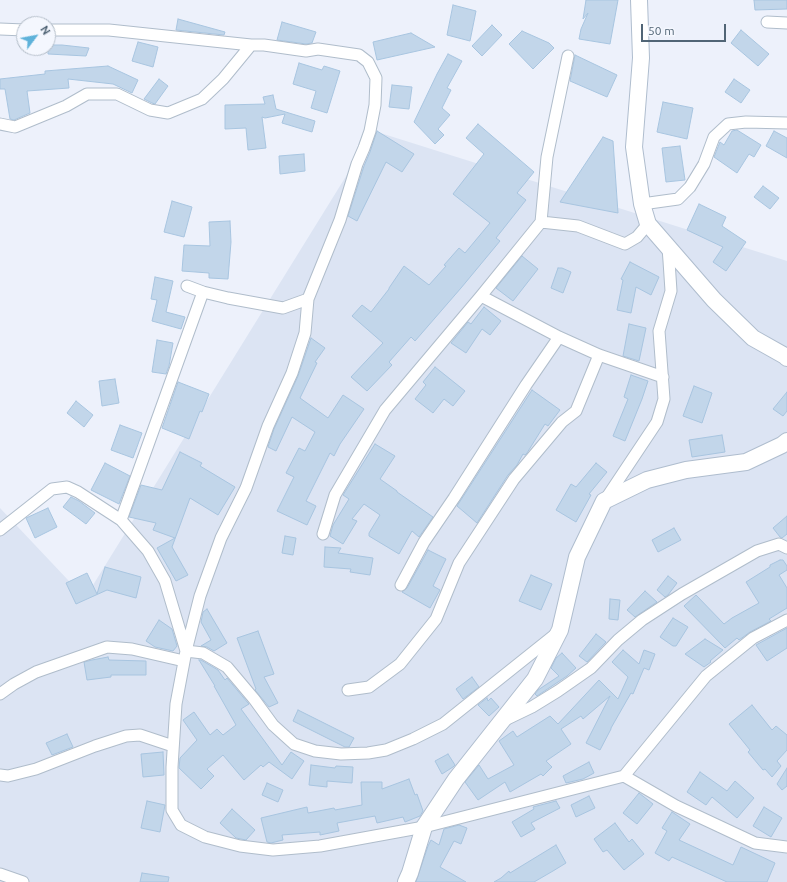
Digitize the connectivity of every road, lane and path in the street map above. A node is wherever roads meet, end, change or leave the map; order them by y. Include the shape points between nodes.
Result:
1 (639, 0) edge
2 (767, 22) dead end
3 (787, 22) edge
4 (0, 29) edge
5 (16, 30) edge
6 (56, 30) edge
7 (251, 45) junction
8 (568, 56) dead end
9 (787, 123) edge
10 (0, 124) edge
11 (642, 204) junction
12 (541, 222) junction
13 (648, 224) junction
14 (668, 248) junction
15 (187, 286) dead end
16 (203, 292) junction
17 (481, 296) junction
18 (308, 298) junction
19 (560, 337) junction
20 (599, 355) junction
21 (787, 358) edge
22 (663, 377) junction
23 (787, 441) edge
24 (604, 501) junction
25 (121, 520) junction
26 (0, 530) edge
27 (323, 534) dead end
28 (787, 548) edge
29 (401, 584) dead end
30 (787, 620) edge
31 (560, 630) junction
32 (185, 656) junction
33 (348, 690) dead end
34 (0, 694) edge
35 (503, 721) junction
36 (173, 746) junction
37 (0, 775) edge
38 (624, 776) junction
39 (424, 827) junction
40 (787, 847) edge
41 (0, 874) edge
42 (23, 882) edge
43 (406, 882) edge

1 - 11 main road via 641,58 634,147
2 - 3 street
4 - 5 street
6 - 7 street via 109,30
7 - 10 street via 223,79 202,99 168,113 150,110 117,94 87,94 66,106 16,126
7 - 18 street via 264,44 306,51 318,48 359,55 368,62 376,78 375,105 370,131 340,220
8 - 12 street via 547,157
9 - 11 street via 728,124 714,136 704,164 690,187 678,199
11 - 13 main road
12 - 13 street via 578,226 625,244 637,237
12 - 17 street
13 - 14 main road
14 - 21 main road via 714,300 754,338
14 - 22 street via 671,291 659,331
15 - 16 street
16 - 18 street via 283,308
16 - 25 street
17 - 19 street
17 - 27 street via 385,410 335,495
18 - 32 street via 305,333 292,373 268,426 246,488 221,538 200,596
19 - 20 street
19 - 29 street via 424,542
20 - 22 street
20 - 33 street via 576,411 562,422 514,479 459,563 436,619 400,664 369,687
22 - 24 street via 664,399 657,422
23 - 24 main road via 746,462 686,470 647,480
24 - 31 main road via 577,557
25 - 26 street via 67,487 52,490
25 - 32 street via 148,551 165,581
28 - 35 street via 779,544 757,551 682,594 642,620 591,668 558,692
30 - 38 street via 753,638 706,676
31 - 32 street via 443,724 386,750 368,753 341,754 315,751 294,744 273,724 227,667 203,653
31 - 35 main road via 535,679
32 - 34 street via 107,647 36,672
32 - 36 street via 176,704
35 - 39 main road via 456,779
36 - 37 street via 140,736 126,736 36,768 8,776
36 - 39 street via 172,810 181,824 205,837 240,846 273,850 320,846
38 - 39 street
38 - 40 street via 676,806 755,843
39 - 43 main road
41 - 42 street

